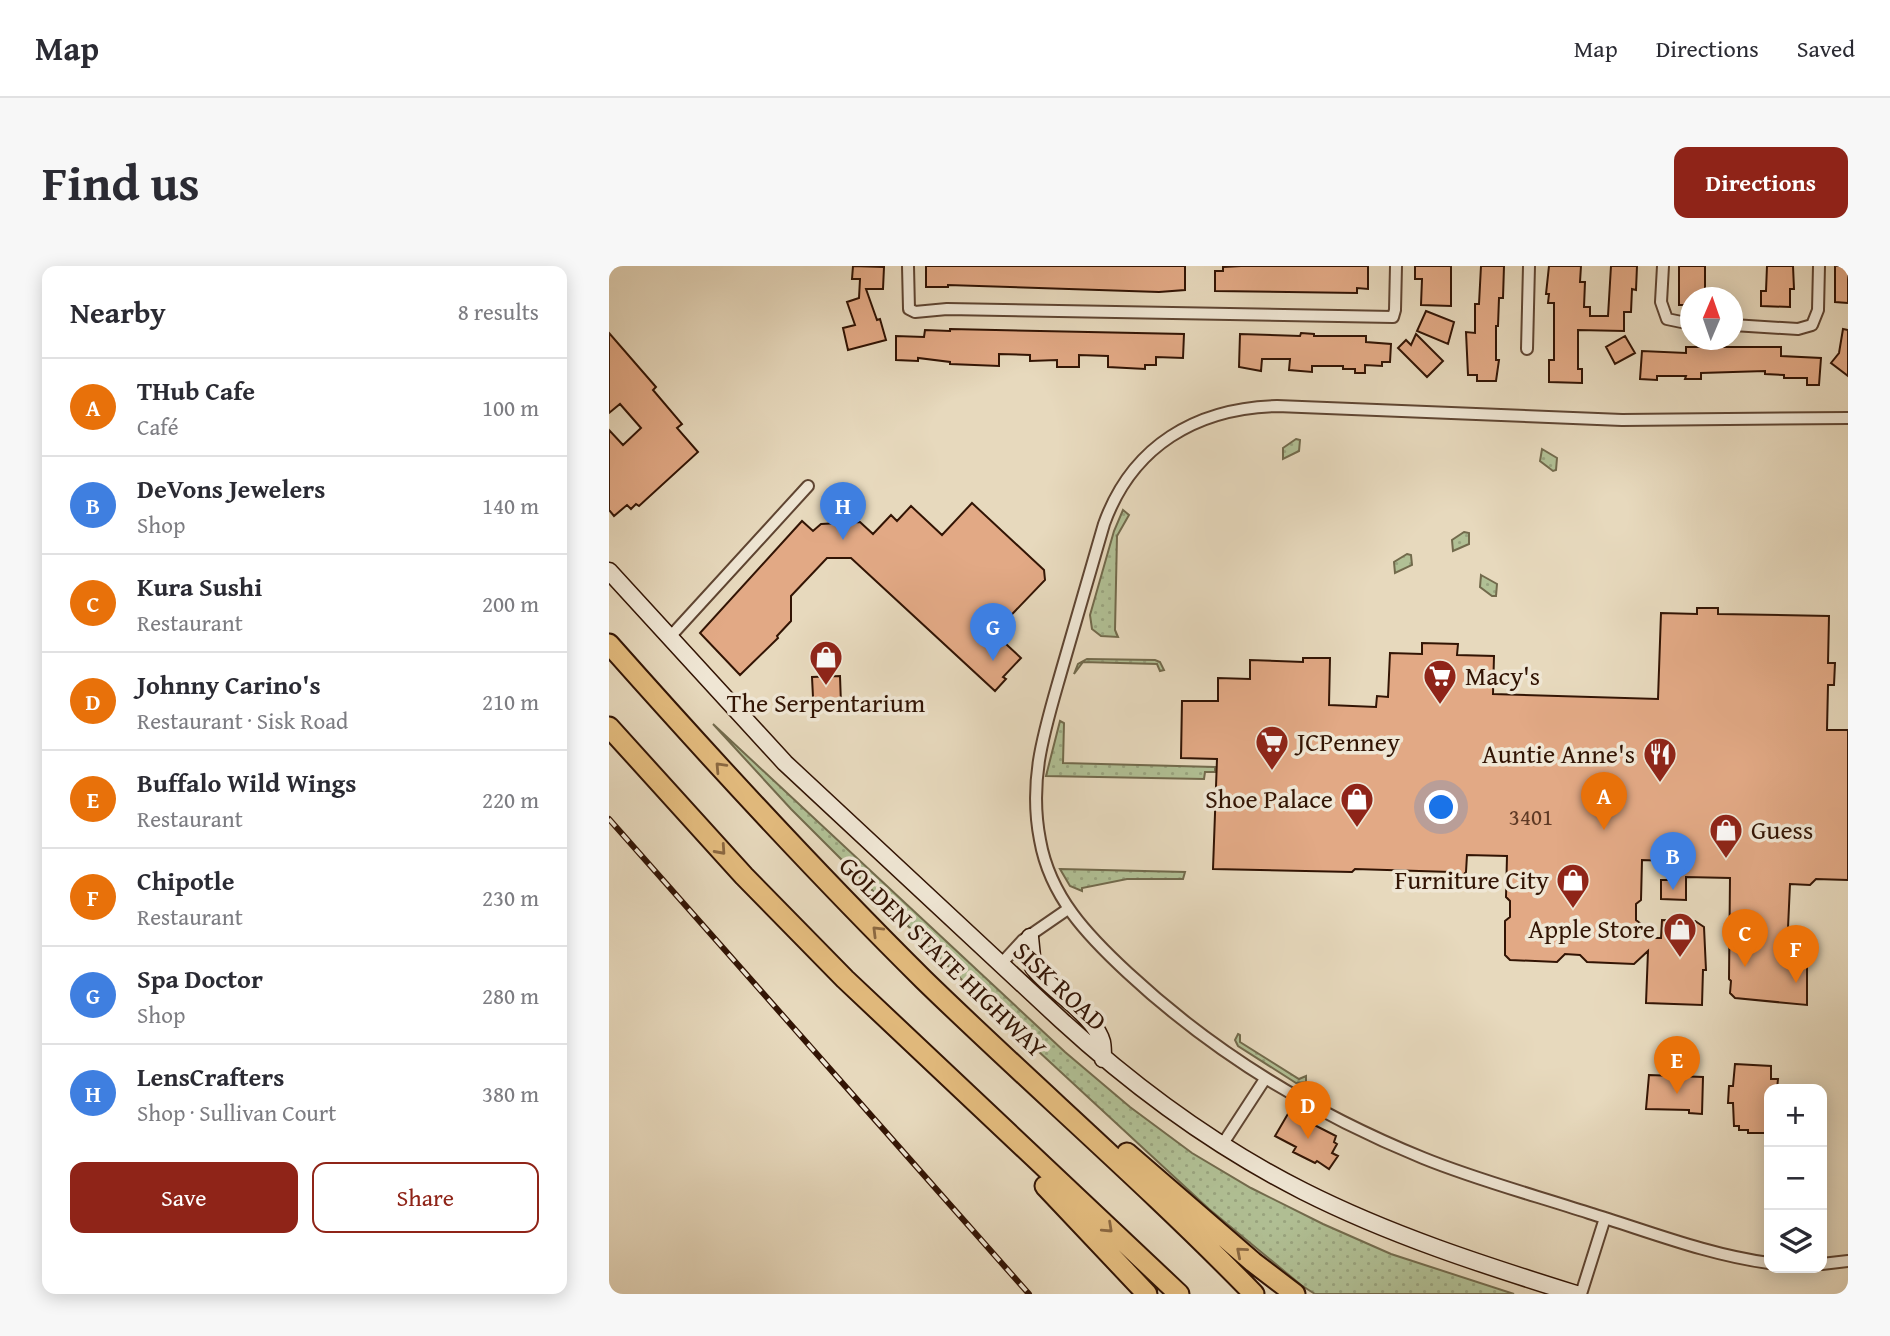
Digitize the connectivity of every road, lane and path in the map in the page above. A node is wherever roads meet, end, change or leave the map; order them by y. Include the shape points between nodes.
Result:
1 (908, 266) edge
2 (1396, 266) edge
3 (1529, 266) edge
4 (1663, 266) edge
5 (1819, 266) edge
6 (1680, 322) edge
7 (1743, 325) edge
8 (1527, 349) dead end
9 (1848, 418) edge
10 (808, 486) dead end
11 (609, 571) edge
12 (669, 638) junction
13 (609, 644) edge
14 (609, 727) edge
15 (1069, 909) junction
16 (1030, 937) junction
17 (1001, 964) junction
18 (845, 979) junction
19 (924, 980) junction
20 (1103, 1059) junction
21 (1265, 1079) junction
22 (1222, 1145) junction
23 (1605, 1218) junction
24 (1848, 1261) edge
25 (1764, 1262) edge
26 (1827, 1263) edge
27 (1147, 1294) edge
28 (1179, 1294) edge
29 (1254, 1294) edge
30 (1295, 1294) edge
31 (1578, 1294) edge

1 - 2 street via 909,309 915,312 1393,317
3 - 8 street
4 - 6 street via 1661,302 1667,319
5 - 7 street via 1818,310 1812,325
9 - 15 street via 1622,420 1277,406 1220,413 1175,433 1147,455 1116,495 1041,745 1034,796 1040,841 1050,875
10 - 12 street
11 - 12 main road, SISK ROAD
12 - 17 main road, SISK ROAD via 785,763
19 -> 13 highway, GOLDEN STATE HIGHWAY via 788,841
14 -> 18 highway
15 - 16 street
15 - 21 street via 1085,932 1144,988
16 - 17 street
16 - 20 main road via 1033,967 1098,1034
17 - 20 main road, SISK ROAD
18 - 27 highway via 921,1068 1051,1192
18 -> 28 highway
19 - 29 highway, GOLDEN STATE HIGHWAY
30 -> 19 highway via 1184,1203 1019,1053
20 - 22 main road, SISK ROAD
21 - 22 street
21 - 23 street via 1359,1130 1425,1158
22 - 31 main road, SISK ROAD via 1305,1192 1391,1230
23 - 25 street
23 - 31 street
24 - 26 street

